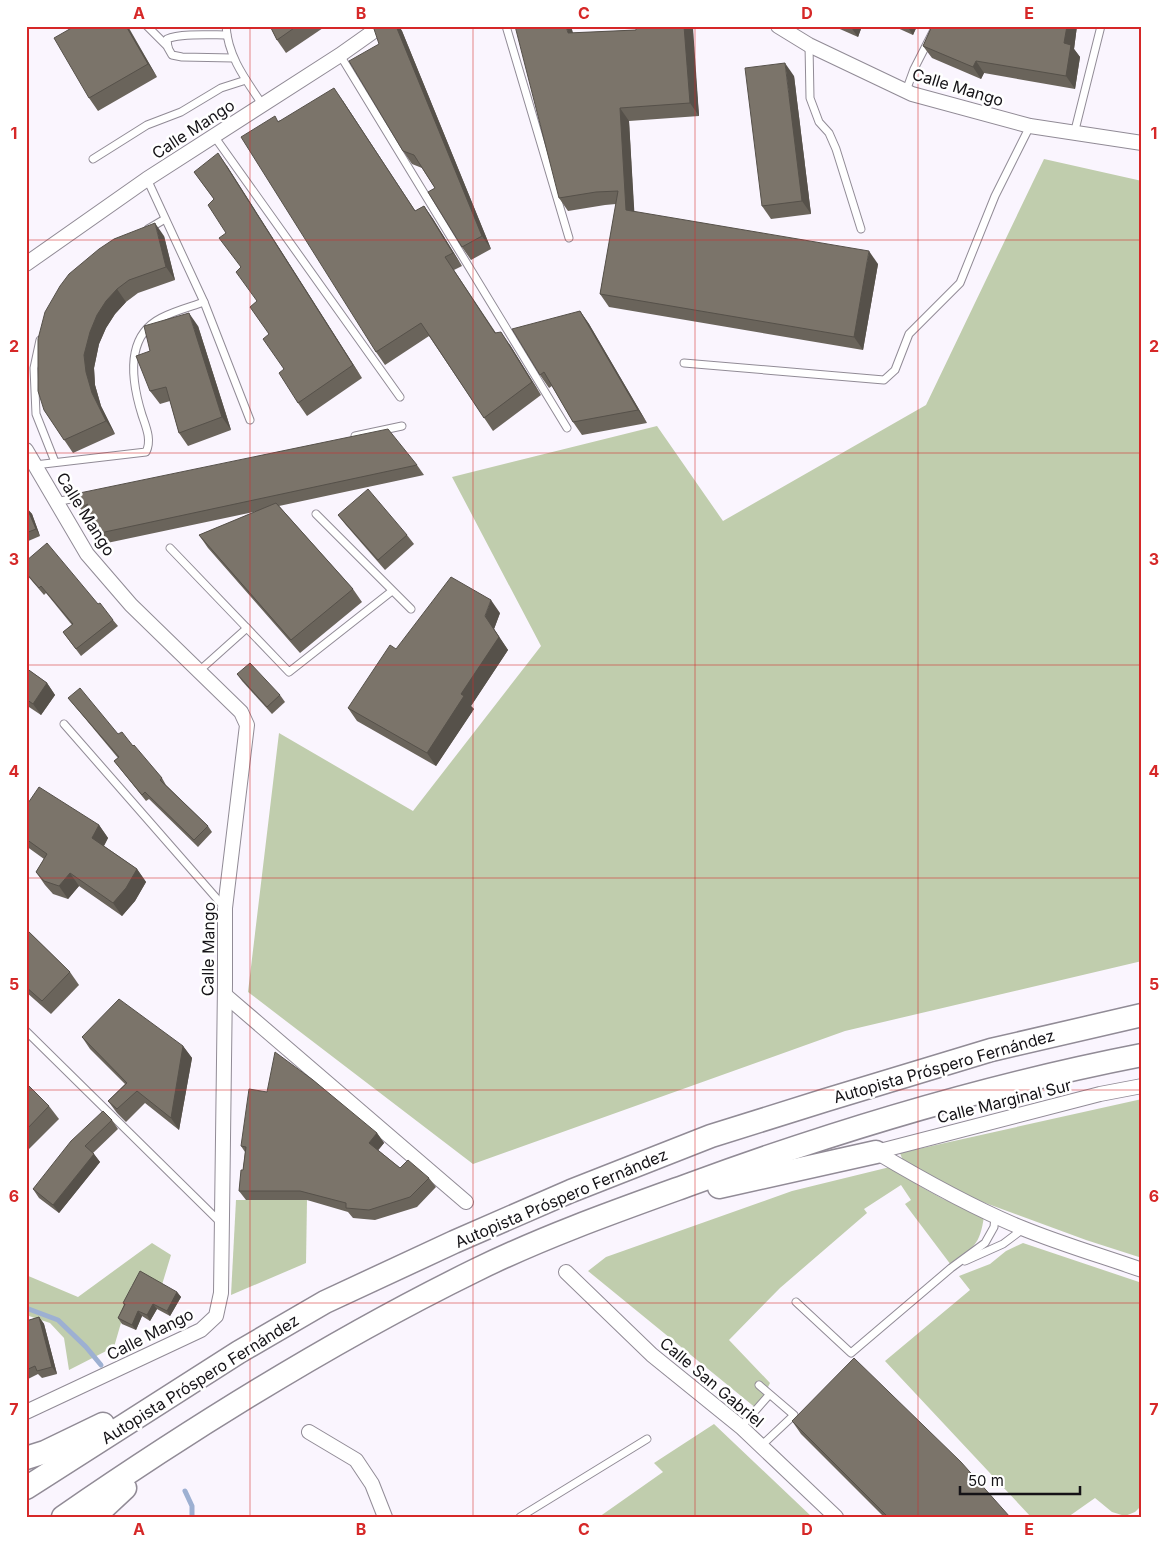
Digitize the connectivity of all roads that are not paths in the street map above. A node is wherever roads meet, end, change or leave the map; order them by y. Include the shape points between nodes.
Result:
1 (147, 26) edge
2 (226, 26) edge
3 (381, 26) edge
4 (506, 26) edge
5 (778, 26) edge
6 (936, 26) edge
7 (1101, 26) edge
8 (227, 35) junction
9 (809, 44) junction
10 (168, 48) junction
11 (340, 56) junction
12 (233, 58) junction
13 (246, 80) junction
14 (906, 91) junction
15 (262, 104) junction
16 (1030, 126) junction
17 (1074, 134) junction
18 (214, 136) junction
19 (1142, 143) edge
20 (94, 159) dead end
21 (147, 179) junction
22 (166, 219) junction
23 (861, 229) dead end
24 (140, 233) edge
25 (569, 238) dead end
26 (26, 264) edge
27 (204, 302) junction
28 (41, 335) edge
29 (684, 363) dead end
30 (400, 397) dead end
31 (250, 420) dead end
32 (402, 426) dead end
33 (567, 428) edge
34 (344, 438) edge
35 (26, 450) edge
36 (55, 462) junction
37 (35, 465) junction
38 (85, 496) edge
39 (56, 502) junction
40 (316, 514) dead end
41 (170, 548) dead end
42 (392, 591) junction
43 (411, 610) dead end
44 (247, 628) junction
45 (198, 672) junction
46 (64, 724) dead end
47 (225, 908) junction
48 (225, 995) junction
49 (1142, 1015) edge
50 (26, 1031) edge
51 (1142, 1054) edge
52 (1142, 1086) edge
53 (876, 1152) junction
54 (466, 1202) dead end
55 (611, 1213) junction
56 (995, 1216) junction
57 (222, 1223) junction
58 (1023, 1229) junction
59 (951, 1268) junction
60 (1142, 1270) edge
61 (566, 1272) dead end
62 (796, 1302) dead end
63 (207, 1372) junction
64 (758, 1386) dead end
65 (769, 1395) junction
66 (26, 1412) edge
67 (208, 1420) junction
68 (741, 1427) junction
69 (309, 1432) dead end
70 (646, 1439) dead end
71 (761, 1446) junction
72 (26, 1458) edge
73 (26, 1488) edge
74 (63, 1517) edge
75 (94, 1517) edge
76 (385, 1517) edge
77 (520, 1517) edge
78 (836, 1517) edge

1 - 10 lane
2 - 8 lane
3 - 11 street, Calle Mango
4 - 25 lane
5 - 9 street, Calle Mango
6 - 14 lane
7 - 17 lane
8 - 10 lane via 176,34 168,39
8 - 12 lane
9 - 14 street, Calle Mango
9 - 23 lane via 810,98 819,122 829,133 836,149
10 - 12 lane via 172,55 182,58
11 - 15 street, Calle Mango
11 - 33 lane
12 - 13 lane
13 - 15 lane
13 - 20 lane via 221,88 181,112 148,125
14 - 16 street, Calle Mango
15 - 18 street, Calle Mango
16 - 17 street, Calle Mango
16 - 29 lane via 995,196 960,283 909,334 894,370 884,380
17 - 19 street, Calle Mango
18 - 21 street, Calle Mango
18 - 30 lane
21 - 22 lane
21 - 26 street, Calle Mango
22 - 24 lane
22 - 27 lane
27 - 31 lane
27 - 36 lane via 160,318 146,329 135,350 132,372 148,433 146,452
28 - 36 lane via 34,368 36,414
32 - 34 lane
35 - 37 street, Calle Mango
36 - 37 lane
37 - 39 street, Calle Mango
38 - 39 lane
39 - 45 street, Calle Mango via 86,554
40 - 42 lane
41 - 44 lane
42 - 43 lane
42 - 44 lane via 288,672
44 - 45 lane
45 - 47 street, Calle Mango via 241,712 247,725
46 - 47 lane
47 - 48 street, Calle Mango
48 - 54 street
48 - 57 street, Calle Mango
49 - 63 highway, Autopista Próspero Fernández via 991,1050 711,1136 571,1191 325,1302
50 - 57 lane
51 - 55 highway, Autopista Próspero Fernández via 1030,1079 904,1113 753,1161
52 - 53 street, Calle Marginal Sur
53 - 55 highway
53 - 56 street via 944,1192
55 - 67 highway, Autopista Próspero Fernández via 463,1277 317,1354
56 - 58 street
56 - 59 lane via 994,1227 985,1243
57 - 66 street, Calle Mango via 221,1293 216,1316 201,1330
58 - 59 lane via 1003,1244
58 - 60 street
59 - 62 lane via 851,1353
61 - 68 street, Calle San Gabriel via 652,1355
63 - 72 highway via 45,1452
63 - 73 highway, Autopista Próspero Fernández
64 - 65 lane
65 - 68 lane
65 - 71 lane via 794,1415
67 - 74 highway, Autopista Próspero Fernández
67 - 75 highway
68 - 71 street, Calle San Gabriel
69 - 76 street via 356,1460 372,1484
70 - 77 lane
71 - 78 street, Calle San Gabriel

